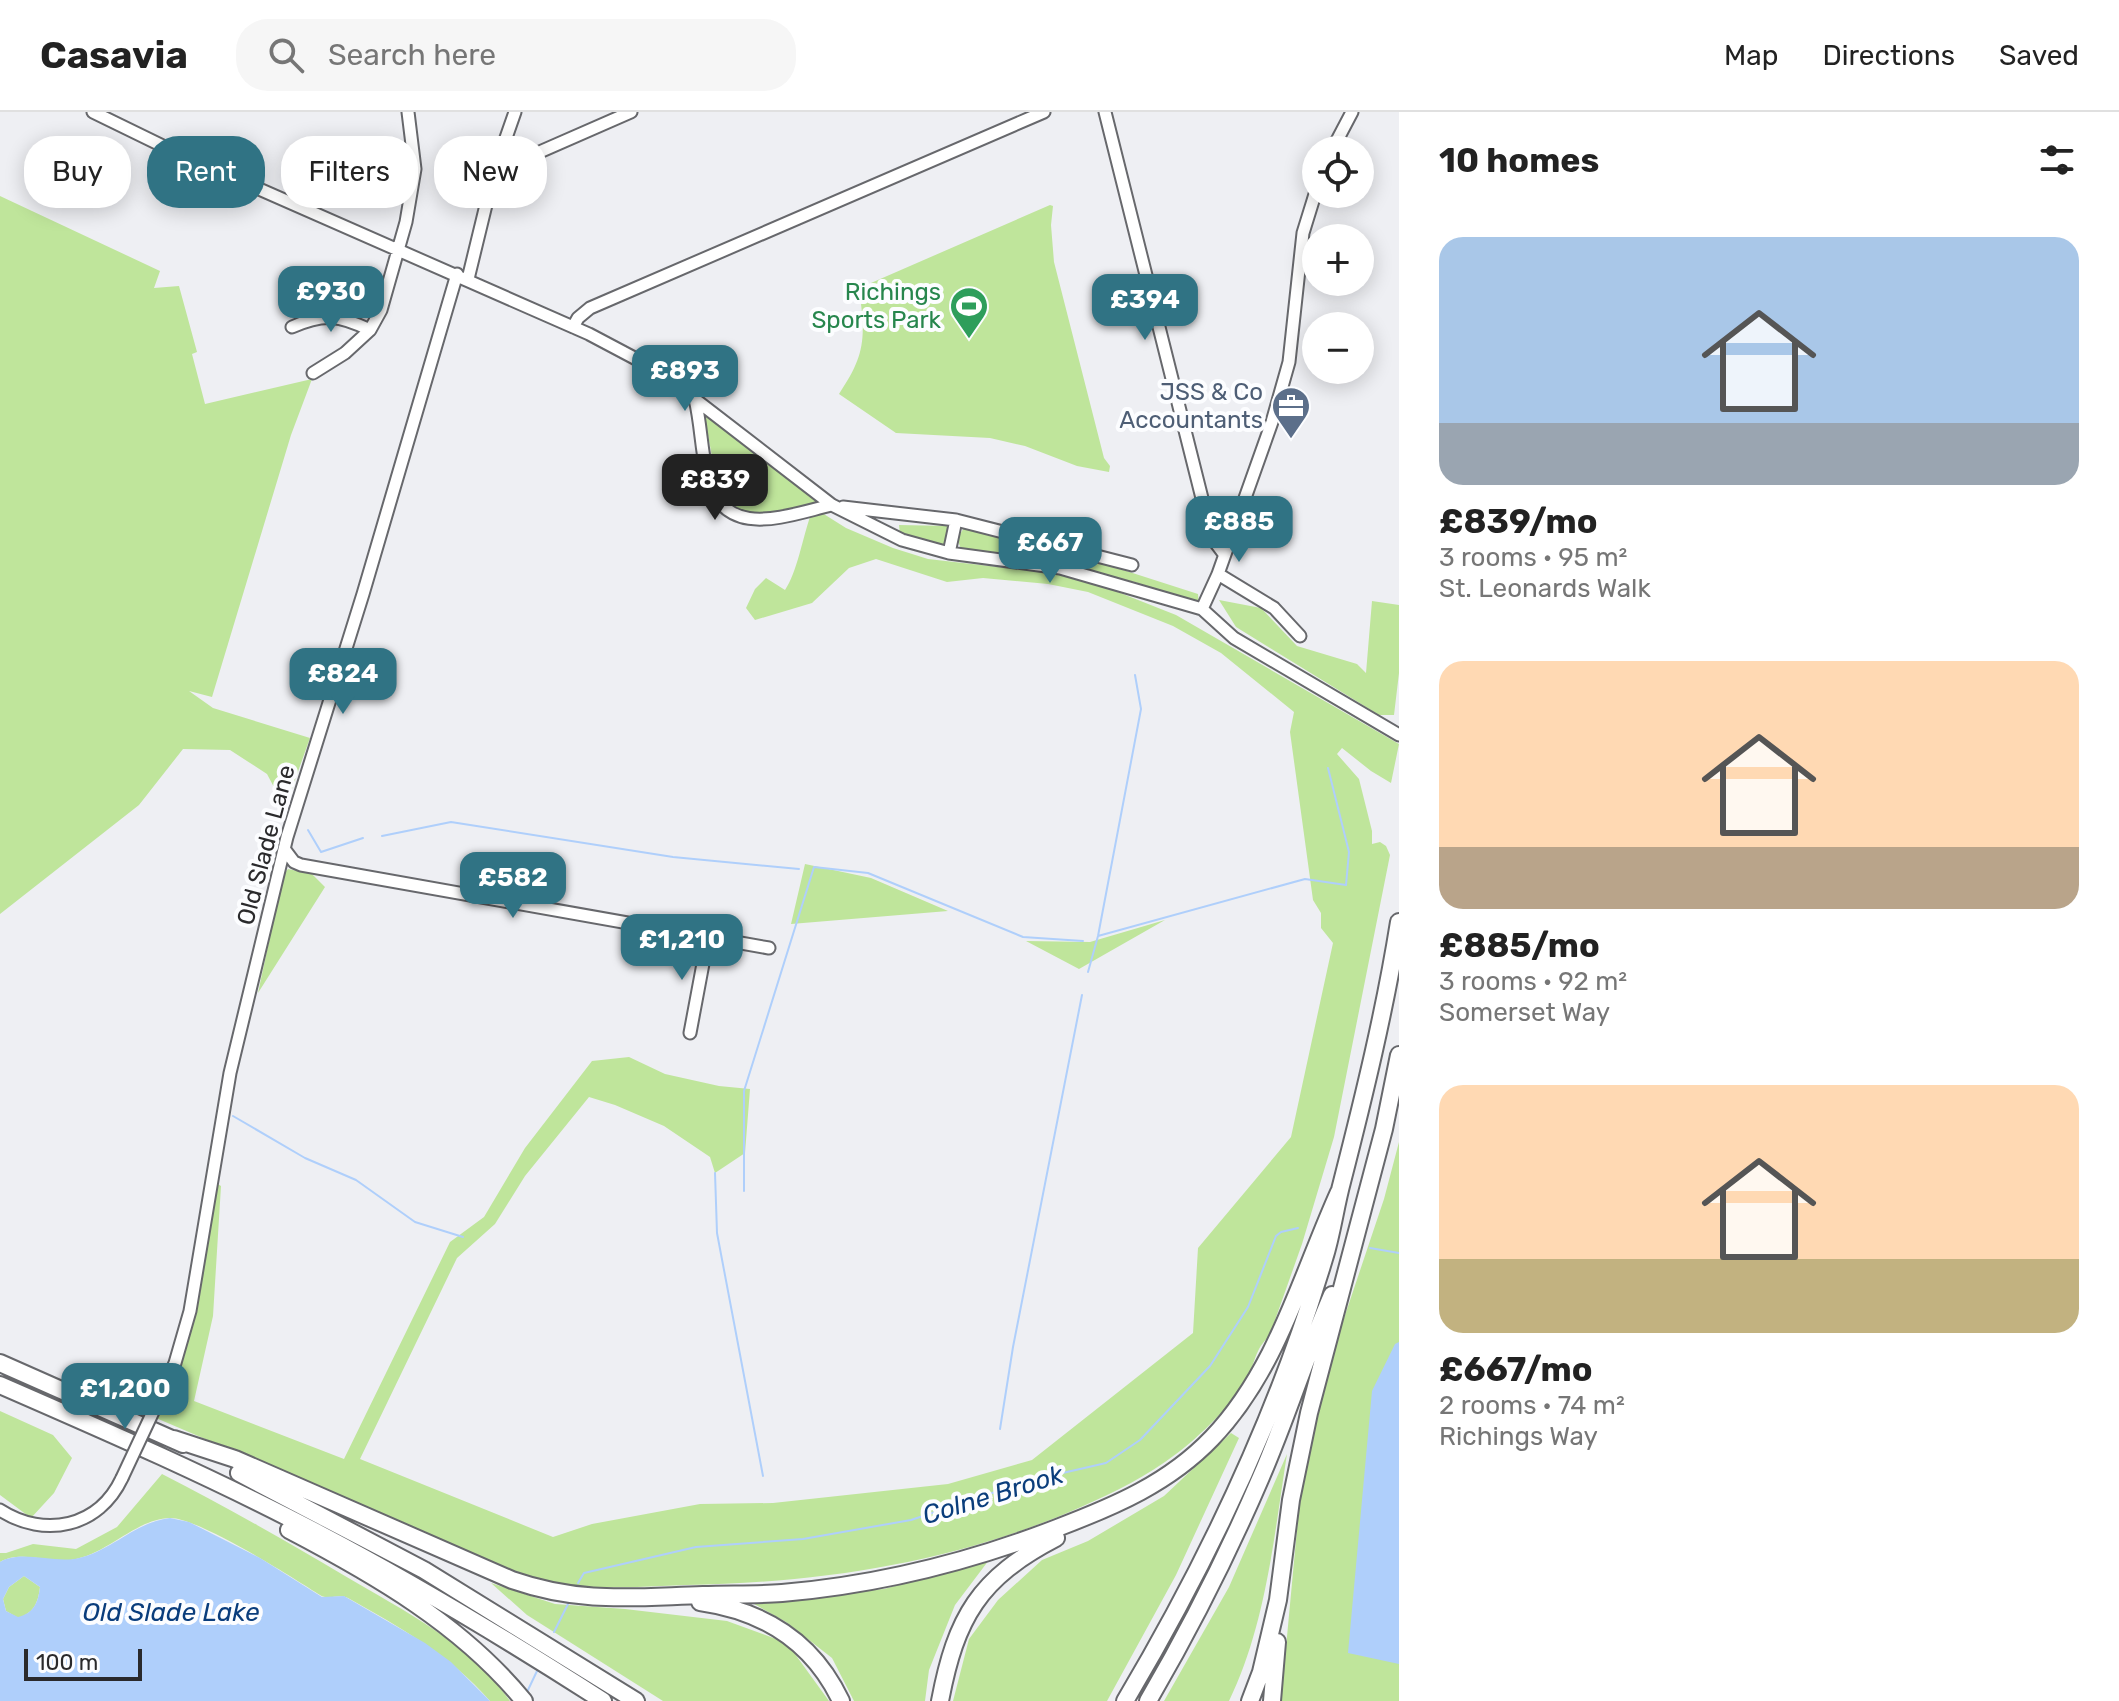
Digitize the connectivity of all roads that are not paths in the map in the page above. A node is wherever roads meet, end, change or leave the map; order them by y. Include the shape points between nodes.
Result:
1 (93, 112) edge
2 (408, 112) edge
3 (515, 112) edge
4 (631, 112) edge
5 (1044, 112) edge
6 (1105, 112) edge
7 (1352, 112) edge
8 (507, 136) edge
9 (1339, 136) edge
10 (547, 149) edge
11 (483, 208) edge
12 (1311, 208) edge
13 (399, 249) junction
14 (463, 277) junction
15 (292, 327) dead end
16 (573, 327) junction
17 (370, 330) junction
18 (313, 373) dead end
19 (694, 399) junction
20 (833, 506) junction
21 (956, 520) junction
22 (949, 553) junction
23 (1224, 554) junction
24 (1132, 565) dead end
25 (1218, 574) junction
26 (1202, 609) junction
27 (1300, 636) dead end
28 (1395, 732) edge
29 (285, 850) junction
30 (1399, 922) edge
31 (708, 937) junction
32 (769, 948) dead end
33 (690, 1033) dead end
34 (1399, 1055) edge
35 (1339, 1192) junction
36 (1347, 1261) junction
37 (0, 1363) edge
38 (0, 1385) edge
39 (174, 1439) junction
40 (167, 1459) junction
41 (0, 1510) edge
42 (1085, 1519) junction
43 (659, 1598) junction
44 (1278, 1600) junction
45 (524, 1701) edge
46 (603, 1701) edge
47 (636, 1701) edge
48 (841, 1701) edge
49 (940, 1701) edge
50 (1125, 1701) edge
51 (1148, 1701) edge
52 (1250, 1701) edge
53 (1272, 1701) edge

1 - 13 street
2 - 13 street via 415,169
3 - 8 street, Old Slade Lane
4 - 10 street
5 - 16 street via 590,308
6 - 23 street via 1212,538
7 - 9 street
11 - 14 street, Old Slade Lane
12 - 23 street via 1303,233 1289,362
13 - 14 street
13 - 17 street
14 - 16 street
14 - 29 street, Old Slade Lane
15 - 17 street via 314,317 334,317
16 - 19 street via 657,370
17 - 18 street
19 - 20 street
19 - 20 street via 707,476 722,505 738,517 761,521
20 - 21 street
20 - 22 street via 902,540
21 - 22 street
21 - 24 street
22 - 26 street via 1060,568
23 - 25 street
25 - 26 street
25 - 27 street via 1274,608
26 - 28 street via 1234,638
29 - 31 street via 301,865
29 - 41 street, Old Slade Lane, bridge via 230,1073 190,1311 175,1363 105,1504 89,1517 60,1526 31,1524
30 - 35 highway via 1375,1050
31 - 32 street
31 - 33 street
34 - 36 highway
35 - 42 highway via 1277,1340 1238,1408 1170,1474
35 - 50 highway via 1324,1258 1268,1414 1211,1541
36 - 44 highway via 1302,1443
36 - 51 highway via 1243,1519
37 - 39 highway
38 - 40 highway
39 - 43 highway via 235,1459 534,1588 586,1597
39 - 47 highway via 424,1570
40 - 45 highway via 430,1614 488,1661
40 - 46 highway via 371,1562
42 - 43 highway via 1001,1550 891,1577 780,1593
42 - 49 highway via 1017,1560 979,1596 954,1644
43 - 48 highway via 719,1605 770,1622 810,1653
44 - 52 highway
44 - 53 highway

